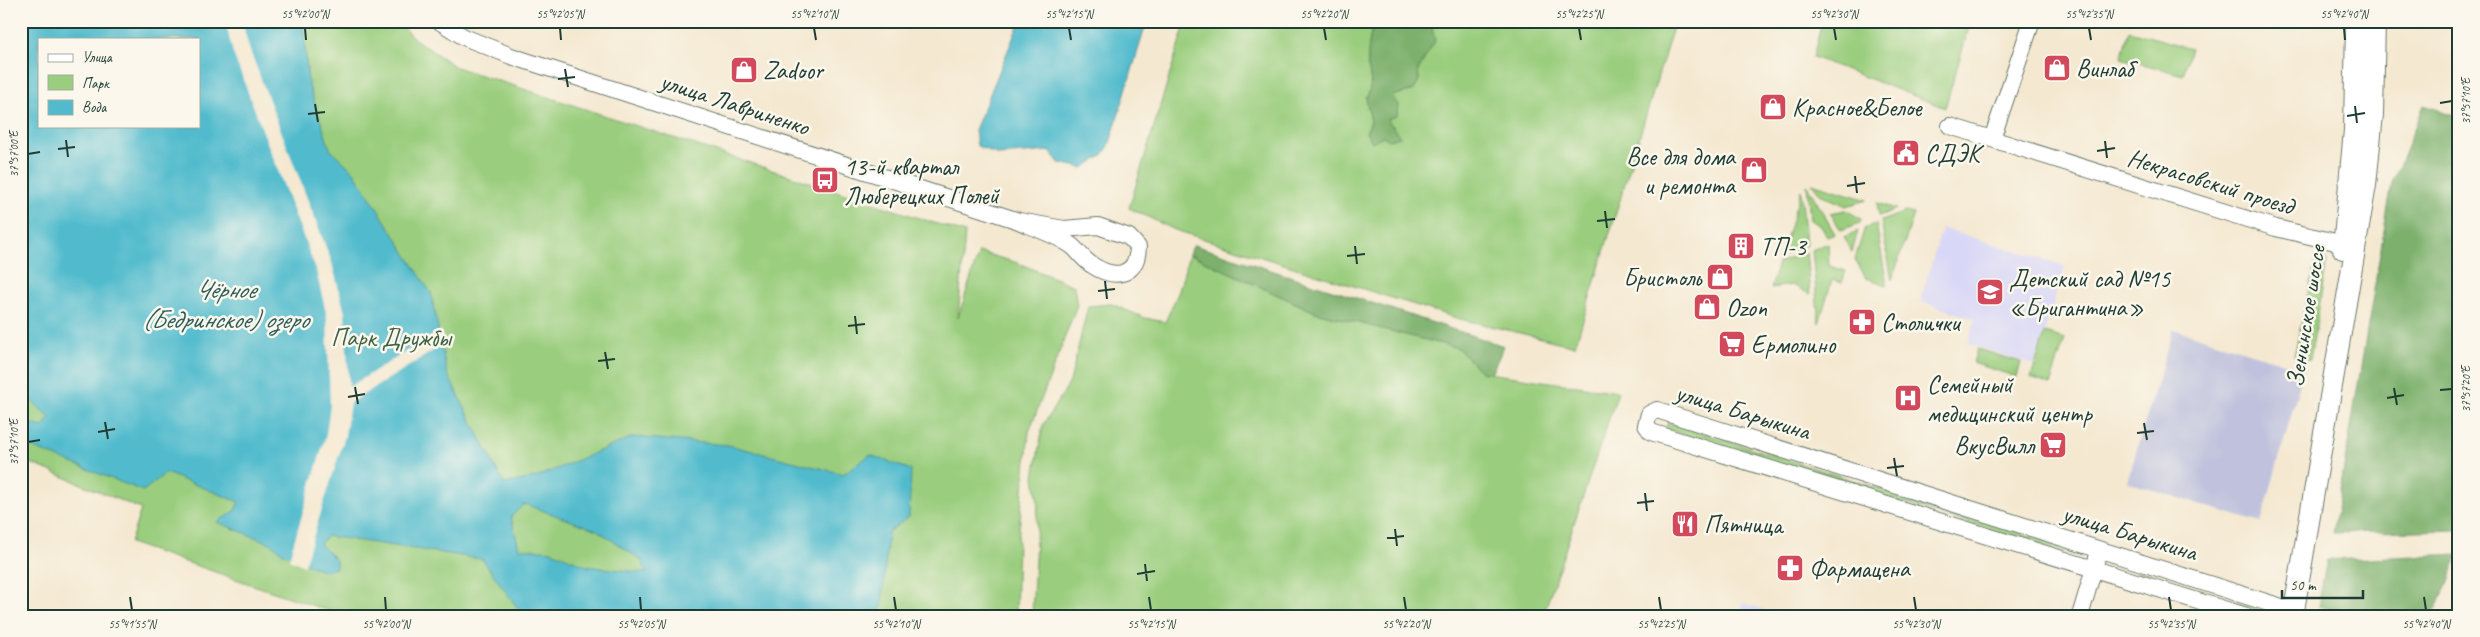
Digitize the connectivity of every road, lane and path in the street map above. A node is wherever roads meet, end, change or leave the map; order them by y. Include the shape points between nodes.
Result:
1 (438, 21) edge
2 (2032, 21) edge
3 (2356, 21) edge
4 (2376, 21) edge
5 (1950, 126) dead end
6 (1992, 139) junction
7 (1019, 221) junction
8 (2344, 244) junction
9 (2100, 549) junction
10 (2094, 568) junction
11 (2287, 612) edge
12 (2080, 616) edge
13 (2246, 616) edge

1 - 7 street, улица Лавриненко via 464,37 511,56
2 - 6 street
3 - 8 main road, Зенинское шоссе via 2354,130
4 - 11 main road, Зенинское шоссе via 2373,114 2366,185
5 - 6 street, Некрасовский проезд
6 - 8 street, Некрасовский проезд via 2276,228
7 - 7 street via 1071,246 1096,267 1117,274 1125,274 1132,268 1138,248 1130,237 1095,226 1064,229
8 - 11 main road, Зенинское шоссе
9 - 10 street
9 - 10 street, улица Барыкина via 1657,410 1649,414 1646,424 1650,432
9 - 11 street, улица Барыкина
10 - 12 street
10 - 13 street, улица Барыкина

